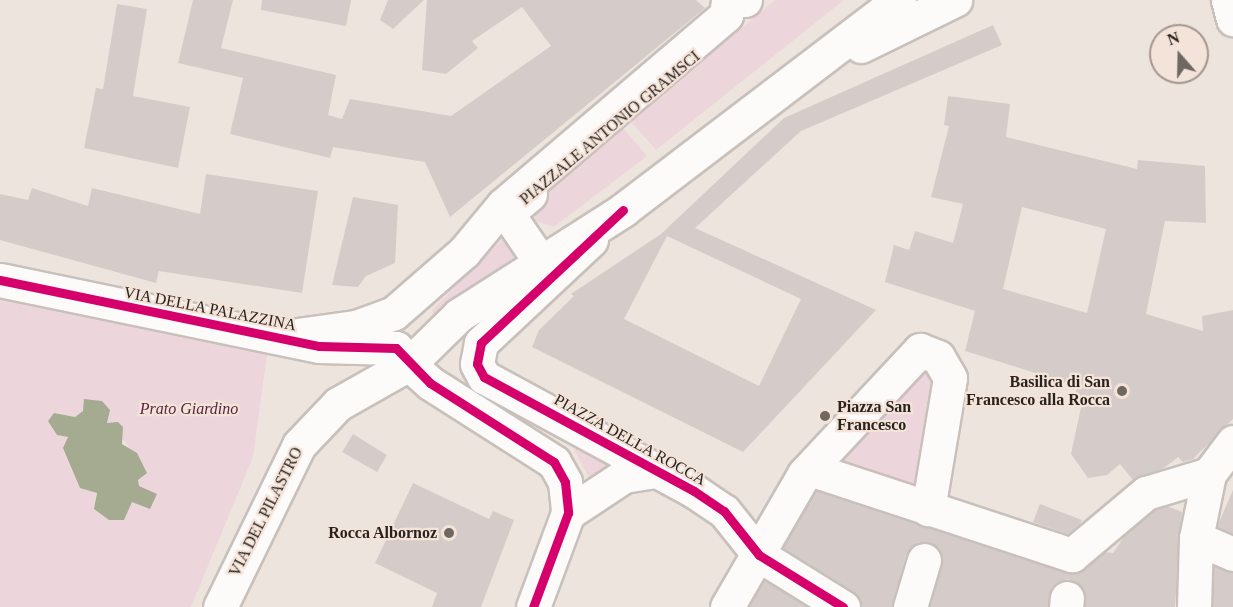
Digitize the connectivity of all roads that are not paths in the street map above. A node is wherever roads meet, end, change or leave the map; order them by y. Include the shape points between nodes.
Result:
1 (729, 0) edge
2 (745, 0) edge
3 (753, 0) edge
4 (879, 0) edge
5 (899, 0) edge
6 (955, 0) edge
7 (1228, 0) edge
8 (1233, 18) edge
9 (784, 84) junction
10 (503, 205) joint
11 (623, 210) junction
12 (540, 261) junction
13 (0, 280) edge
14 (280, 337) junction
15 (409, 364) junction
16 (1233, 442) edge
17 (810, 469) junction
18 (654, 471) junction
19 (1209, 474) junction
20 (935, 512) junction
21 (568, 513) junction
22 (1196, 538) junction
23 (1233, 554) edge
24 (759, 555) junction
25 (924, 560) dead end
26 (220, 607) edge
27 (533, 607) edge
28 (727, 607) edge
29 (843, 607) edge
30 (910, 607) edge
31 (1194, 607) edge

1 - 2 street
1 - 10 street, PIAZZALE ANTONIO GRAMSCI via 726,15
3 - 12 street, PIAZZALE ANTONIO GRAMSCI via 733,26 507,213
4 - 9 street
5 - 9 street
6 - 9 street
7 - 8 street
9 - 11 street
10 - 14 street, VIA DELLA PALAZZINA via 464,252 394,313 356,327
11 - 12 street
11 - 18 street, PIAZZA DELLA ROCCA via 482,343 477,364 484,377
12 - 15 street via 459,315
13 - 14 street, VIA DELLA PALAZZINA
14 - 15 street, VIA DELLA PALAZZINA via 319,346 396,348
15 - 21 street via 554,462 565,482
15 - 26 street, VIA DEL PILASTRO via 338,404 298,445
16 - 19 street
17 - 20 street
17 - 20 street via 920,350 938,357 950,378
17 - 24 street
18 - 21 street, PIAZZA DELLA ROCCA via 624,476
18 - 24 street, PIAZZA DELLA ROCCA via 724,511
19 - 20 street via 1146,493 1072,555
19 - 22 street
21 - 27 street
22 - 23 street
22 - 31 street
24 - 28 street
24 - 29 street, PIAZZA DELLA ROCCA
25 - 30 street

